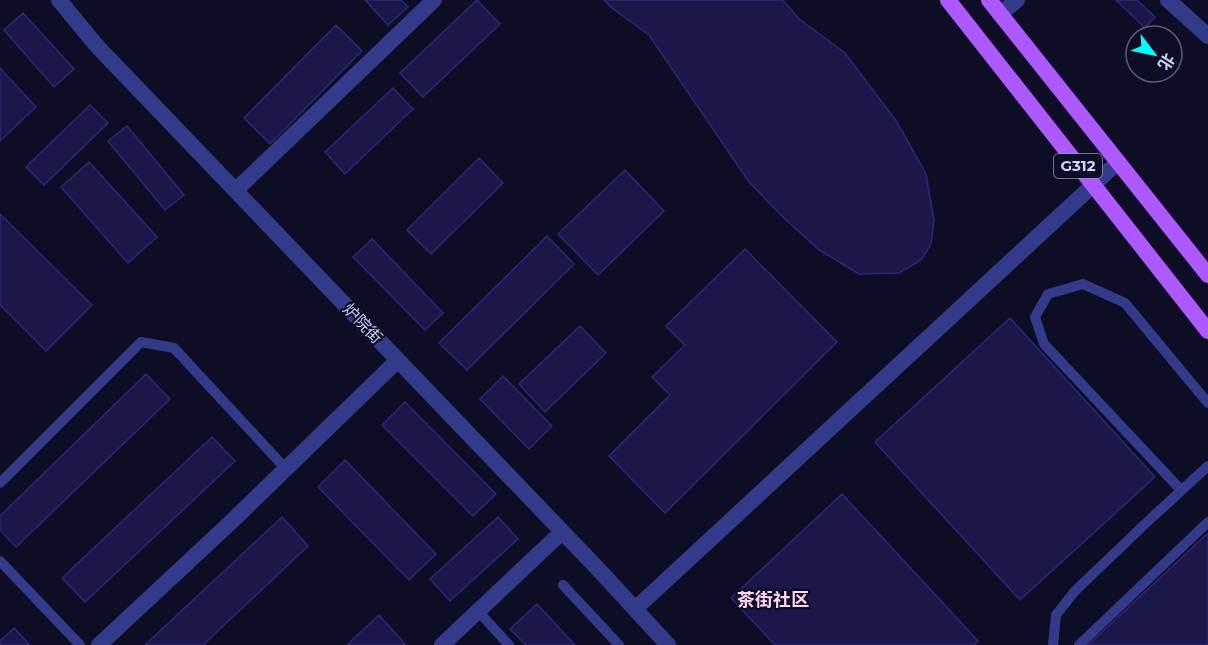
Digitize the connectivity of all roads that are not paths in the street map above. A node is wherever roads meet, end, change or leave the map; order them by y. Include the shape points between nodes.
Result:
1 (59, 0) edge
2 (434, 0) edge
3 (948, 0) edge
4 (989, 0) edge
5 (1017, 0) edge
6 (1168, 0) edge
7 (1000, 14) junction
8 (1208, 36) edge
9 (1118, 162) junction
10 (1093, 186) junction
11 (236, 190) junction
12 (1208, 275) edge
13 (1208, 332) edge
14 (398, 360) junction
15 (1208, 403) edge
16 (1208, 466) edge
17 (286, 469) junction
18 (0, 483) edge
19 (1181, 490) junction
20 (1208, 522) edge
21 (562, 532) junction
22 (0, 561) edge
23 (562, 585) dead end
24 (635, 609) junction
25 (478, 611) junction
26 (80, 645) edge
27 (99, 645) edge
28 (442, 645) edge
29 (509, 645) edge
30 (619, 645) edge
31 (668, 645) edge
32 (1053, 645) edge
33 (1079, 645) edge

1 - 11 street, 炉院街 via 96,45
2 - 11 street
3 - 10 main road, G312
4 - 7 main road, G312
5 - 7 street
6 - 8 street
7 - 9 main road, G312
9 - 10 street
9 - 12 main road, G312
10 - 13 main road, G312
10 - 24 street
11 - 14 street, 炉院街
14 - 17 street
14 - 21 street, 炉院街
15 - 19 lane via 1125,303 1083,284 1048,294 1035,317 1044,344
16 - 19 lane
17 - 18 lane via 174,348 141,342
17 - 27 street
19 - 32 lane via 1075,591 1056,615
20 - 33 lane
21 - 24 street, 炉院街
21 - 25 street
22 - 26 lane
23 - 30 lane
24 - 31 street, 炉院街
25 - 28 street
25 - 29 lane

